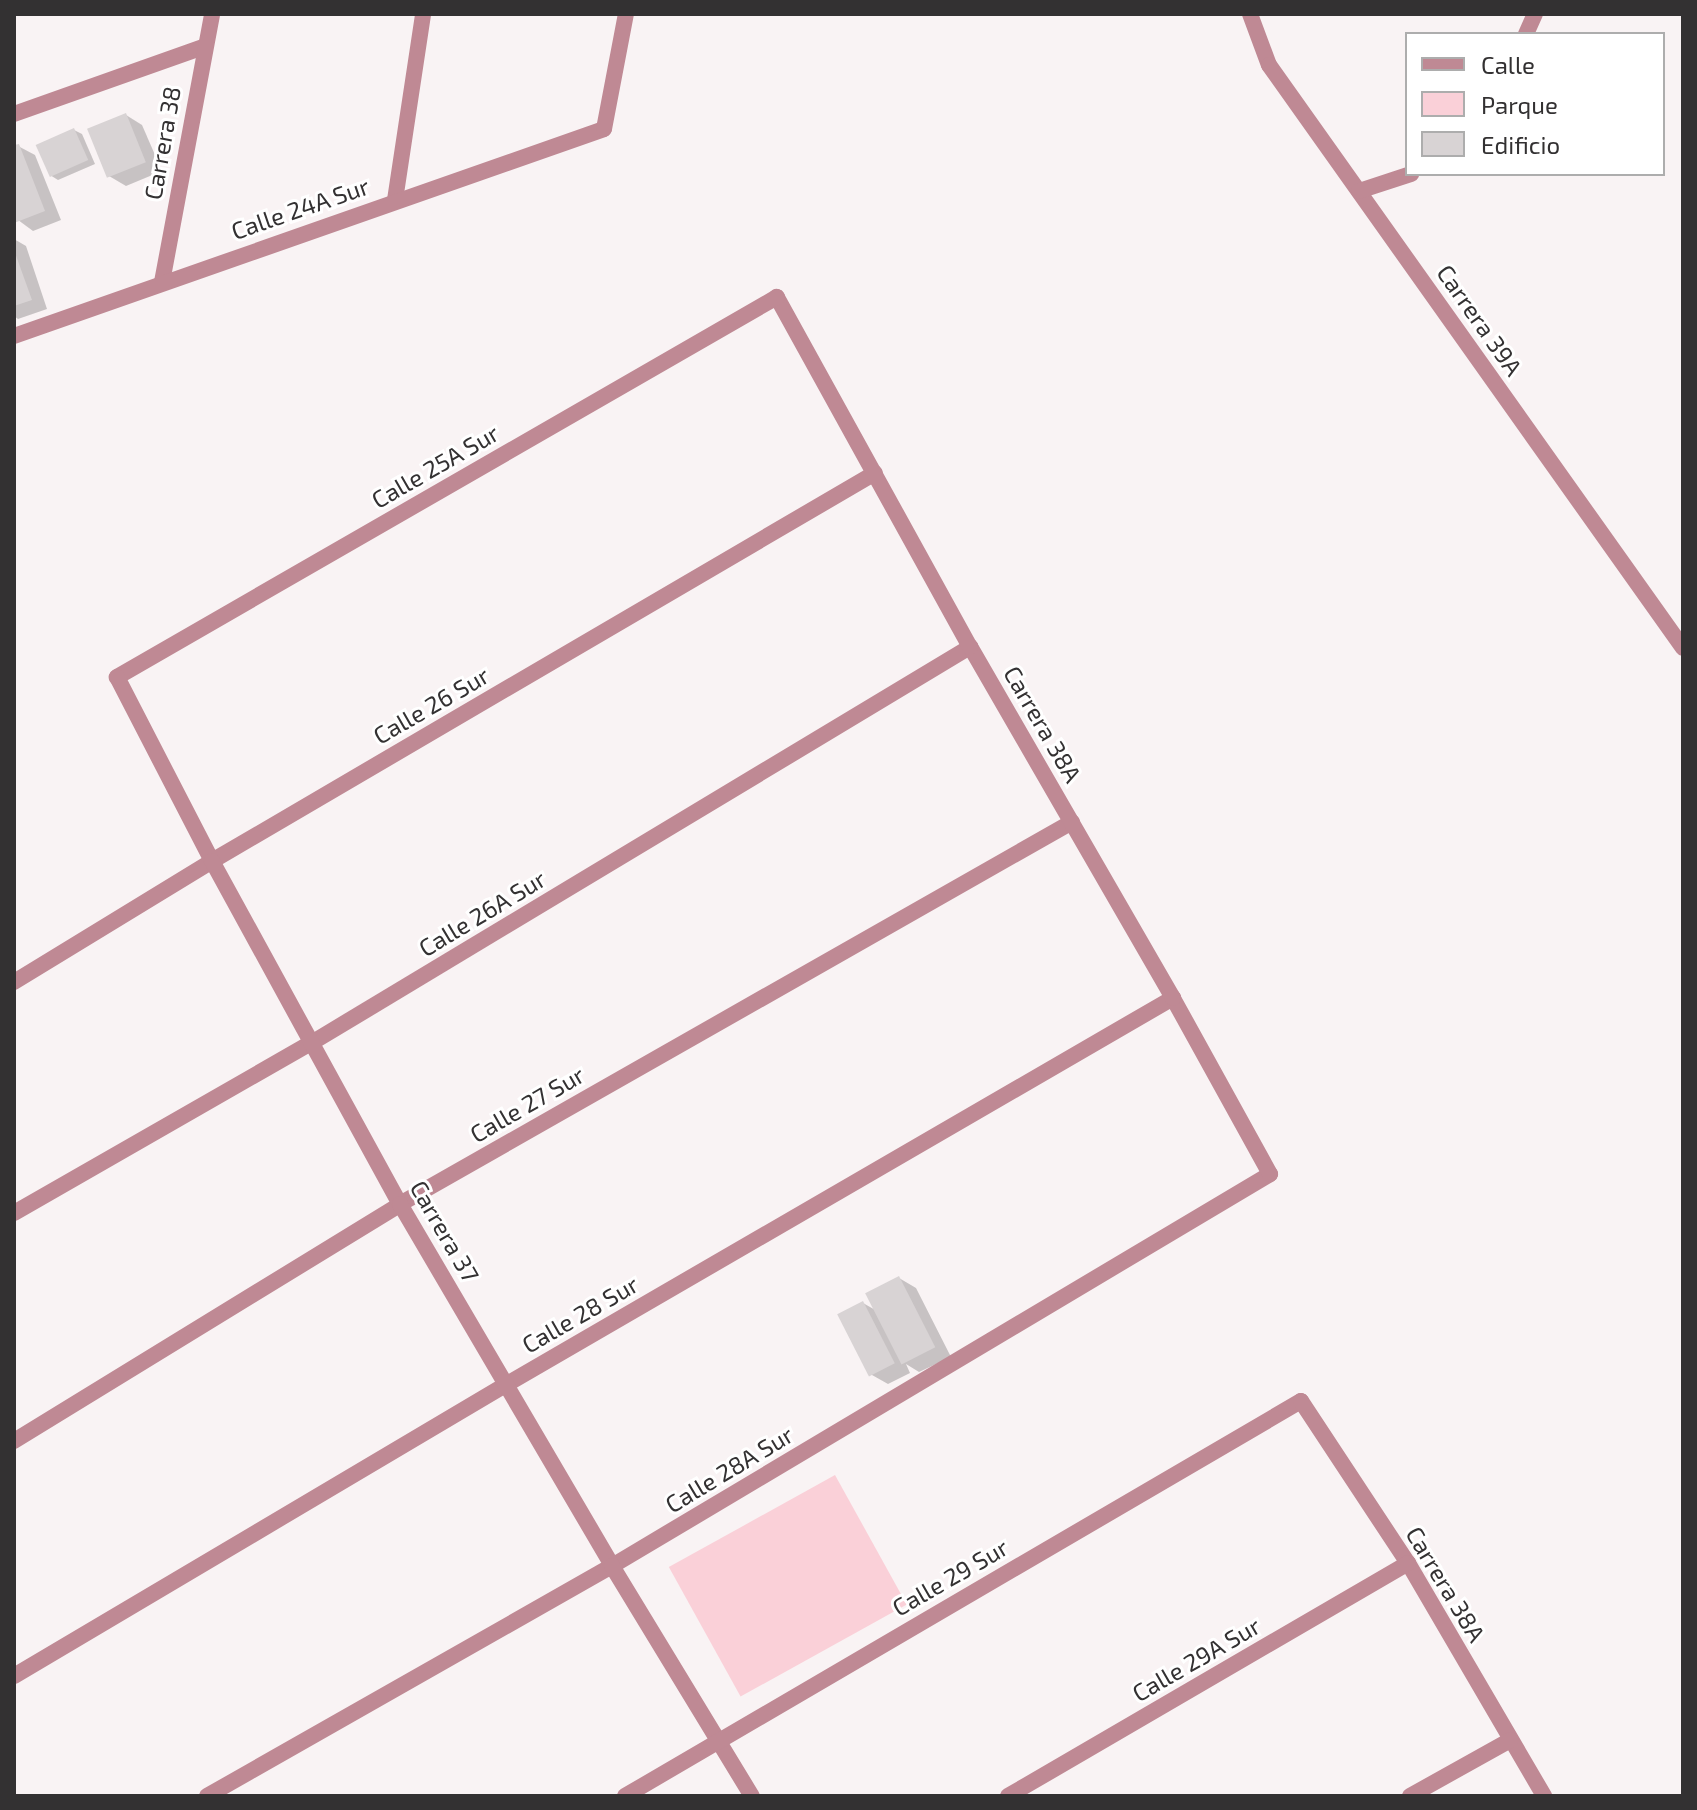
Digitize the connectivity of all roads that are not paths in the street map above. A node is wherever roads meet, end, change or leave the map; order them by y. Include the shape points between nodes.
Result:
1 (212, 14) edge
2 (423, 14) edge
3 (626, 14) edge
4 (1250, 14) edge
5 (203, 47) junction
6 (14, 114) edge
7 (1405, 176) edge
8 (1359, 191) junction
9 (395, 200) junction
10 (162, 282) junction
11 (777, 297) joint
12 (14, 336) edge
13 (875, 473) junction
14 (970, 647) junction
15 (1683, 648) edge
16 (117, 677) joint
17 (1072, 822) junction
18 (212, 861) junction
19 (14, 982) edge
20 (1173, 998) junction
21 (313, 1042) junction
22 (1270, 1174) joint
23 (400, 1204) junction
24 (14, 1213) edge
25 (507, 1384) junction
26 (1301, 1401) joint
27 (14, 1441) edge
28 (1408, 1563) junction
29 (612, 1566) junction
30 (14, 1676) edge
31 (718, 1740) junction
32 (1510, 1740) junction
33 (207, 1796) edge
34 (625, 1796) edge
35 (752, 1796) edge
36 (1008, 1796) edge
37 (1410, 1796) edge
38 (1544, 1796) edge

1 - 5 street, Carrera 38
2 - 9 street
3 - 9 street, Calle 24A Sur via 604,129
4 - 8 street, Carrera 39A via 1269,65
5 - 6 street
5 - 10 street, Carrera 38
7 - 8 street
8 - 15 street, Carrera 39A
9 - 10 street, Calle 24A Sur
10 - 12 street, Calle 24A Sur
11 - 13 street, Carrera 38A
11 - 16 street, Calle 25A Sur
13 - 14 street, Carrera 38A
13 - 18 street, Calle 26 Sur
14 - 17 street, Carrera 38A
14 - 21 street, Calle 26A Sur
16 - 18 street, Carrera 37
17 - 20 street, Carrera 38A
17 - 23 street, Calle 27 Sur
18 - 19 street, Calle 26 Sur
18 - 21 street, Carrera 37
20 - 22 street, Carrera 38A
20 - 25 street, Calle 28 Sur
21 - 23 street, Carrera 37
21 - 24 street, Calle 26A Sur
22 - 29 street, Calle 28A Sur
23 - 25 street, Carrera 37
23 - 27 street, Calle 27 Sur
25 - 29 street, Carrera 37
25 - 30 street, Calle 28 Sur
26 - 28 street, Carrera 38A
26 - 31 street, Calle 29 Sur
28 - 32 street, Carrera 38A
28 - 36 street, Calle 29A Sur
29 - 31 street, Carrera 37
29 - 33 street, Calle 28A Sur
31 - 34 street, Calle 29 Sur
31 - 35 street, Carrera 37
32 - 37 street
32 - 38 street, Carrera 38A

